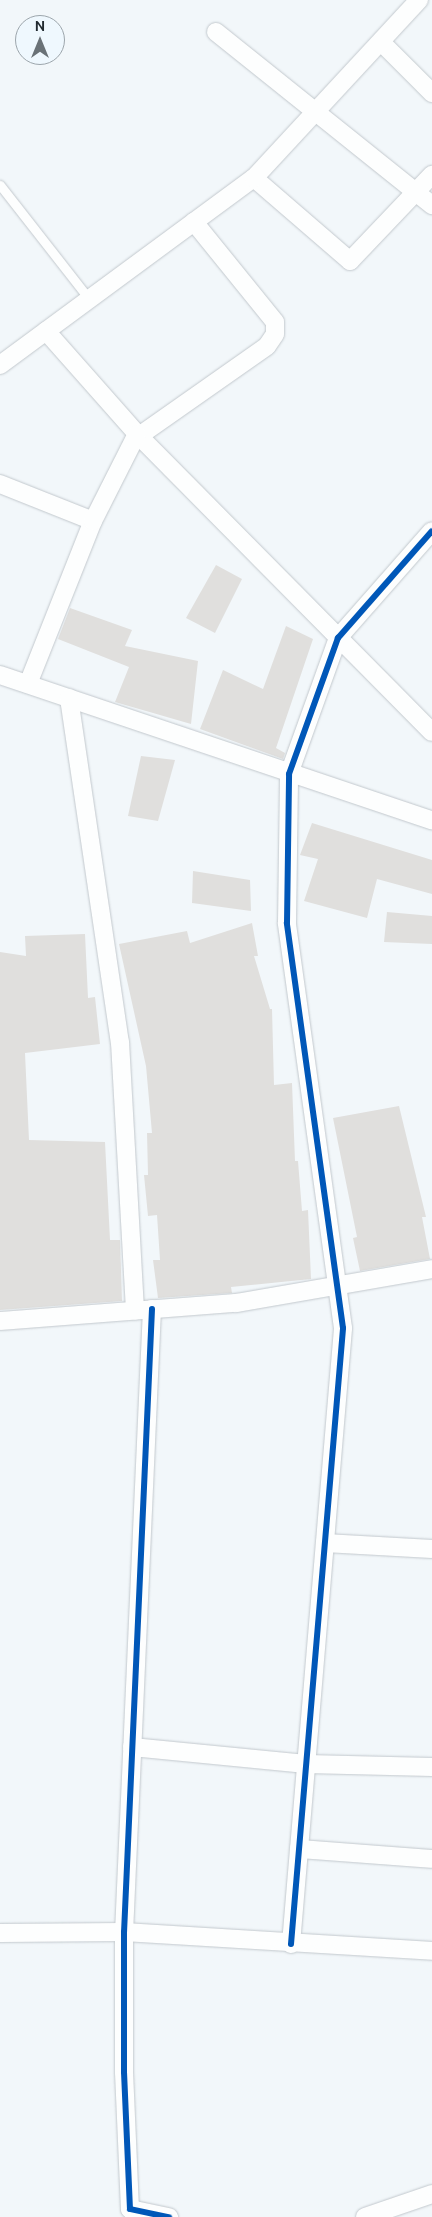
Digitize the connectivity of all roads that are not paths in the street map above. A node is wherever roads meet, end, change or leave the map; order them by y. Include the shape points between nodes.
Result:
1 (419, 0) edge
2 (216, 32) dead end
3 (382, 43) junction
4 (432, 93) edge
5 (317, 112) junction
6 (432, 175) edge
7 (254, 178) junction
8 (0, 185) edge
9 (415, 191) junction
10 (432, 205) edge
11 (194, 222) junction
12 (89, 300) junction
13 (46, 331) junction
14 (0, 365) edge
15 (138, 435) junction
16 (0, 484) edge
17 (93, 521) junction
18 (432, 531) edge
19 (338, 638) junction
20 (0, 675) edge
21 (28, 684) junction
22 (69, 698) junction
23 (432, 732) edge
24 (290, 774) junction
25 (432, 820) edge
26 (432, 1269) edge
27 (337, 1286) junction
28 (144, 1310) junction
29 (0, 1321) edge
30 (325, 1543) junction
31 (432, 1549) edge
32 (132, 1747) junction
33 (306, 1764) junction
34 (432, 1767) edge
35 (299, 1849) junction
36 (432, 1859) edge
37 (124, 1932) junction
38 (0, 1933) edge
39 (291, 1944) junction
40 (432, 1952) edge
41 (432, 2194) edge
42 (169, 2217) edge
43 (365, 2217) edge

1 - 3 street
2 - 5 street
3 - 4 street
3 - 5 street
5 - 7 street
5 - 9 street
6 - 9 street
7 - 9 street via 350,261
7 - 11 street
8 - 12 lane
9 - 10 street
11 - 12 street
11 - 15 street via 276,322 276,334 267,346
12 - 13 street
13 - 14 street
13 - 15 street
15 - 17 street
15 - 19 street
16 - 17 street
17 - 21 street
18 - 19 street
19 - 23 street
19 - 24 street
20 - 21 street
21 - 22 street
22 - 24 street
22 - 28 street via 120,1042
24 - 25 street
24 - 27 street via 287,923
26 - 27 street
27 - 28 street via 236,1303
27 - 30 street via 343,1328
28 - 29 street
28 - 32 street
30 - 31 street
30 - 33 street
32 - 33 street
32 - 37 street
33 - 34 street
33 - 35 street
35 - 36 street
35 - 39 street
37 - 38 street
37 - 39 street
37 - 42 street via 124,2072 130,2209
39 - 40 street
41 - 43 street

